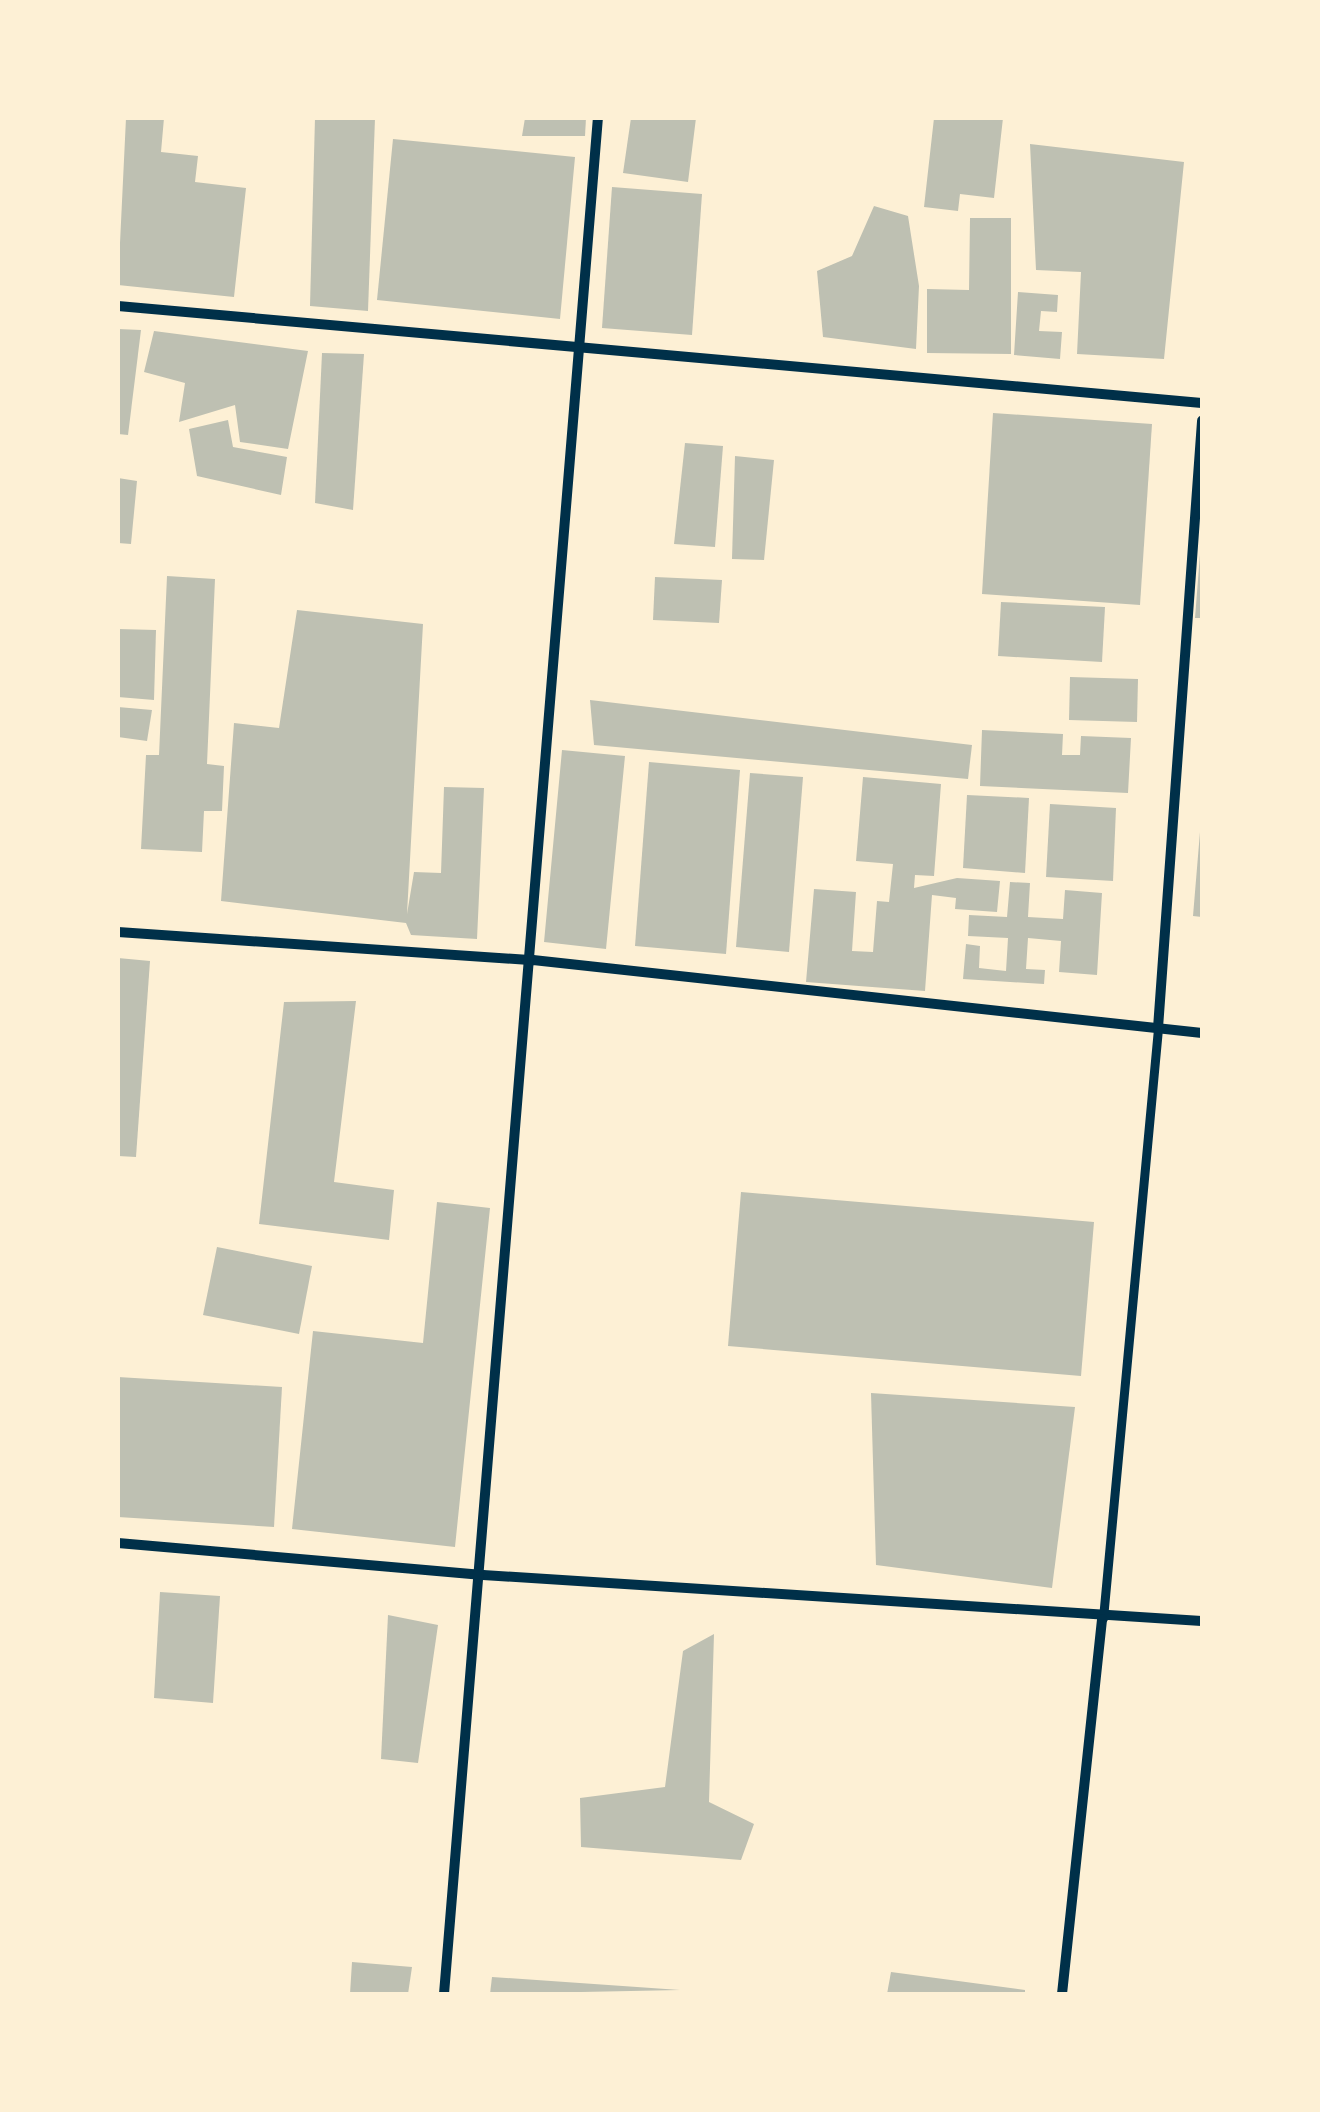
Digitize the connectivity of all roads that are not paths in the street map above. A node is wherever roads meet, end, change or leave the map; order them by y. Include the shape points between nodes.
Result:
1 (598, 118) edge
2 (118, 306) edge
3 (576, 347) junction
4 (1202, 404) edge
5 (1202, 421) edge
6 (118, 932) edge
7 (533, 960) junction
8 (1158, 1028) junction
9 (1202, 1033) edge
10 (118, 1543) edge
11 (482, 1575) junction
12 (1102, 1619) junction
13 (1202, 1621) edge
14 (444, 1994) edge
15 (1062, 1994) edge

1 - 3 street
2 - 3 street
3 - 4 street
3 - 7 street
5 - 8 street
6 - 7 street
7 - 8 street
7 - 11 street
8 - 9 street
8 - 12 street
10 - 11 street
11 - 12 street
11 - 14 street
12 - 13 street
12 - 15 street

